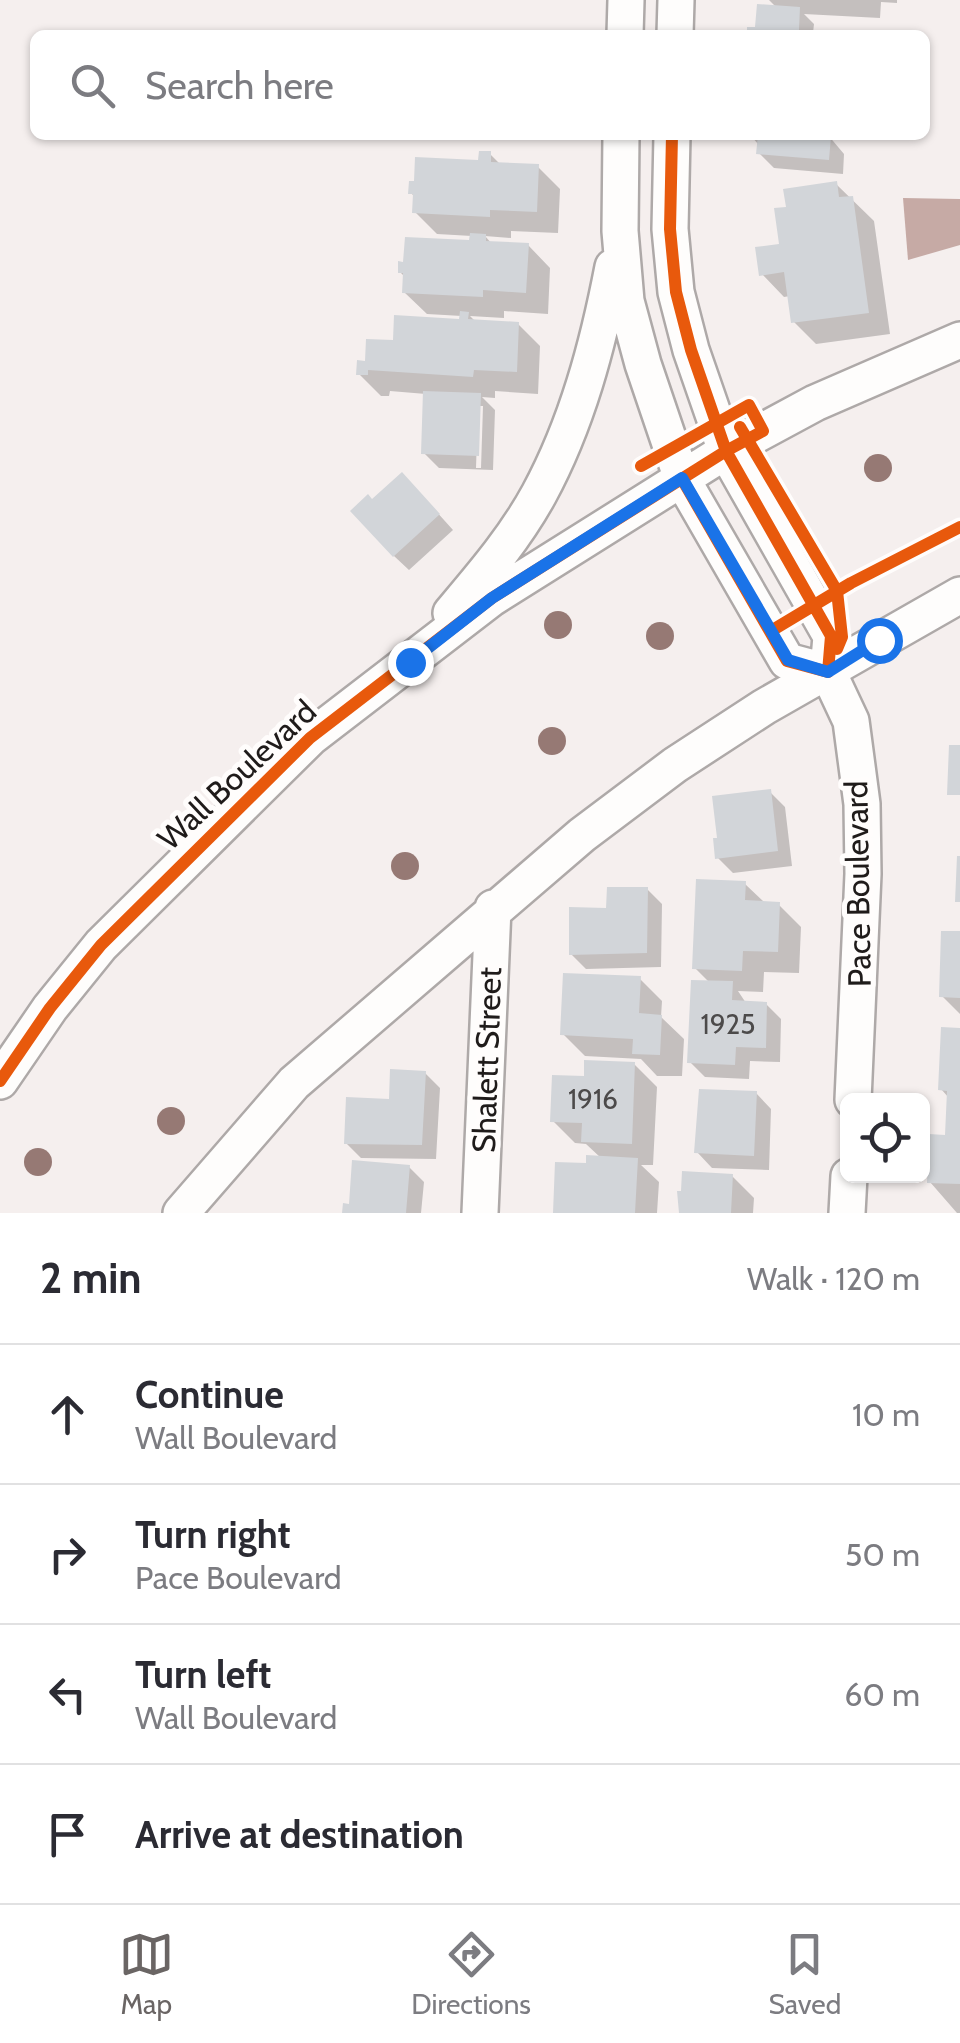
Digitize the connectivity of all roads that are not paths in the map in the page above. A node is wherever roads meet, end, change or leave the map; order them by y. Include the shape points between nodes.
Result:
1 (626, 0) edge
2 (676, 0) edge
3 (624, 30) edge
4 (675, 30) edge
5 (622, 140) edge
6 (672, 140) edge
7 (620, 231) junction
8 (960, 340) edge
9 (726, 450) junction
10 (682, 478) junction
11 (960, 595) edge
12 (410, 662) junction
13 (828, 672) junction
14 (493, 908) junction
15 (0, 1081) edge
16 (853, 1093) edge
17 (849, 1183) edge
18 (181, 1213) edge
19 (480, 1213) edge
20 (847, 1213) edge

1 - 3 street
2 - 4 street
5 - 7 street
6 - 9 street, Pace Boulevard via 676,292
7 - 10 street via 626,301
7 - 12 street via 600,339 539,494 501,553
8 - 9 street, Wall Boulevard
9 - 10 street, Wall Boulevard
9 - 13 street, Pace Boulevard via 831,636
10 - 12 street, Wall Boulevard via 492,598
10 - 13 street via 788,660
11 - 13 street
12 - 15 street, Wall Boulevard via 310,738 101,945
13 - 14 street via 674,765
13 - 16 street, Pace Boulevard via 851,721 862,804
14 - 18 street via 294,1083
14 - 19 street, Shalett Street
17 - 20 street

